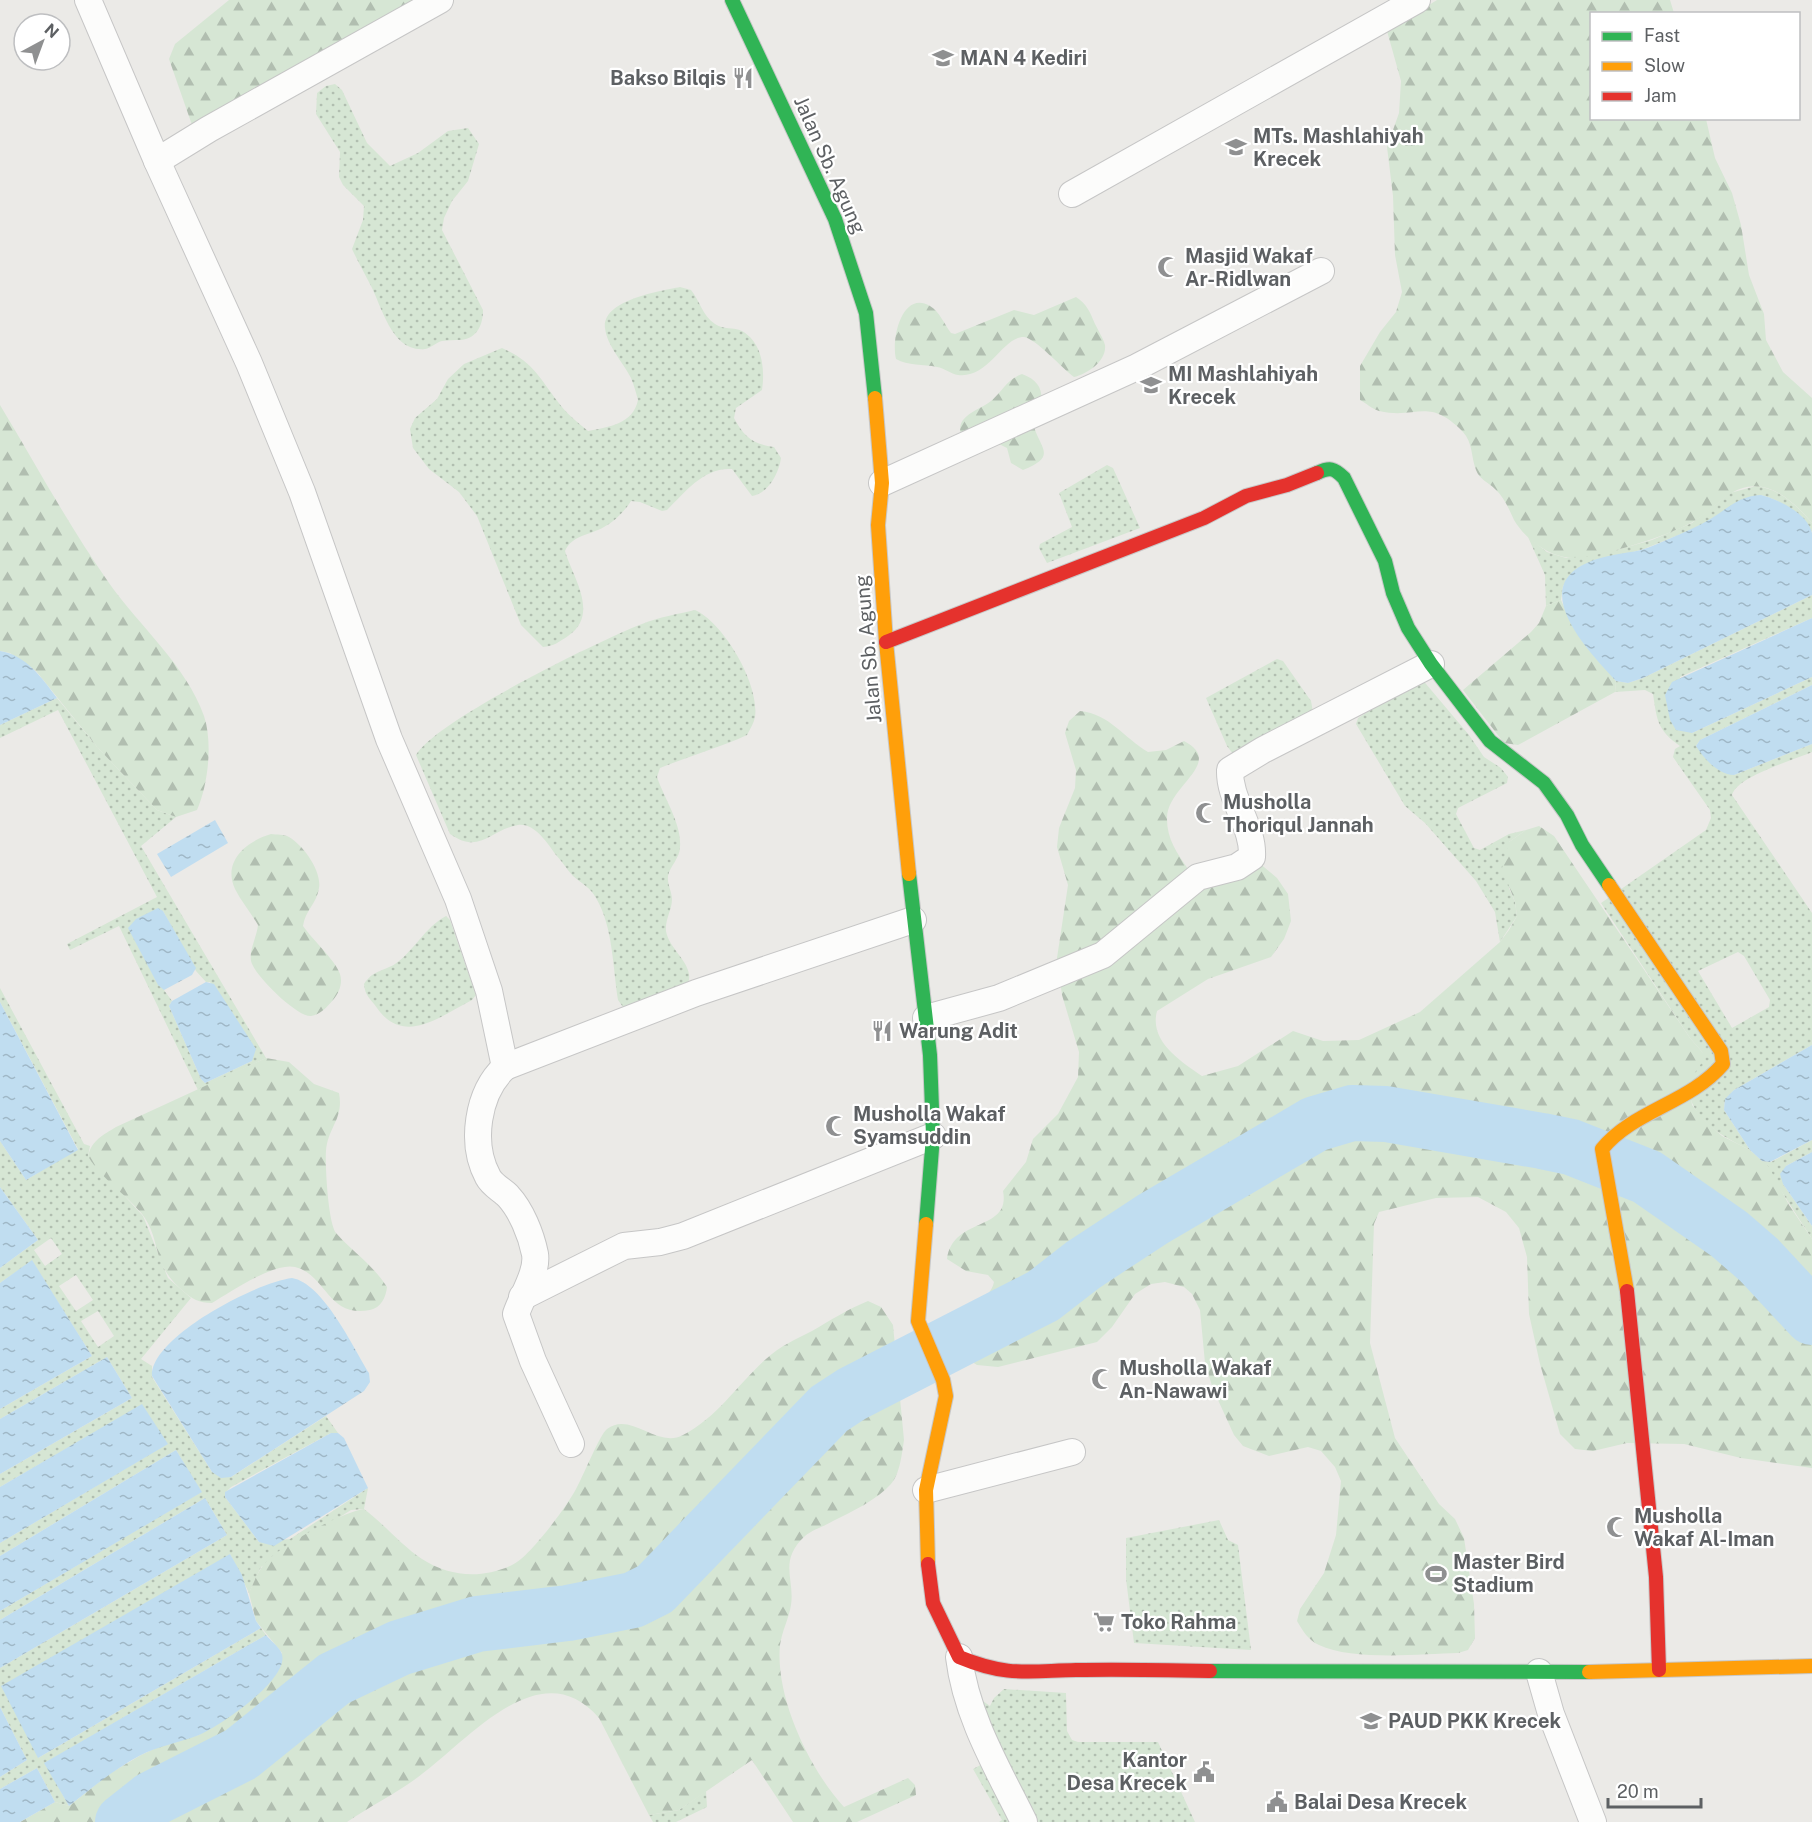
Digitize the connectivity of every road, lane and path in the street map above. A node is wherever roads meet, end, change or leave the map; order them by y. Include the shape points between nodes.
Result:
1 (88, 0) edge
2 (440, 0) edge
3 (732, 0) edge
4 (1417, 0) edge
5 (157, 161) junction
6 (1072, 194) dead end
7 (1321, 271) dead end
8 (882, 483) junction
9 (886, 642) junction
10 (1431, 664) junction
11 (913, 920) junction
12 (926, 1018) junction
13 (505, 1067) junction
14 (933, 1136) junction
15 (522, 1297) junction
16 (571, 1444) dead end
17 (1072, 1452) dead end
18 (926, 1490) junction
19 (959, 1657) junction
20 (1812, 1666) edge
21 (1659, 1670) junction
22 (1539, 1672) junction
23 (1024, 1822) edge
24 (1593, 1822) edge

1 - 5 street
2 - 5 street
3 - 8 street, Jalan Sb. Agung via 835,219 866,313
4 - 6 street
5 - 13 street via 249,363 302,492 389,739 458,899 489,991
7 - 8 street via 1137,367
8 - 9 street, Jalan Sb. Agung via 878,525
9 - 10 street via 1204,518 1246,496 1328,468 1344,478 1384,561 1408,628
9 - 11 street, Jalan Sb. Agung
10 - 12 street via 1230,770 1253,845 1252,857 1237,867 1198,877 1102,955 999,998
10 - 21 street via 1490,741 1544,783 1721,1051 1723,1064 1710,1080 1614,1134 1602,1149 1629,1305 1656,1577
11 - 12 street, Jalan Sb. Agung
11 - 13 street via 696,993
12 - 14 street, Jalan Sb. Agung
13 - 15 street via 483,1104 477,1128 488,1179 509,1197 521,1215 536,1255
14 - 15 street via 683,1236 624,1246
14 - 18 street, Jalan Sb. Agung via 918,1321 946,1396
15 - 16 street via 516,1314
17 - 18 street
18 - 19 street via 928,1578 933,1603
19 - 22 street via 988,1670 1038,1674 1074,1670
19 - 23 street via 962,1686 972,1714
20 - 21 street
21 - 22 street
22 - 24 street

